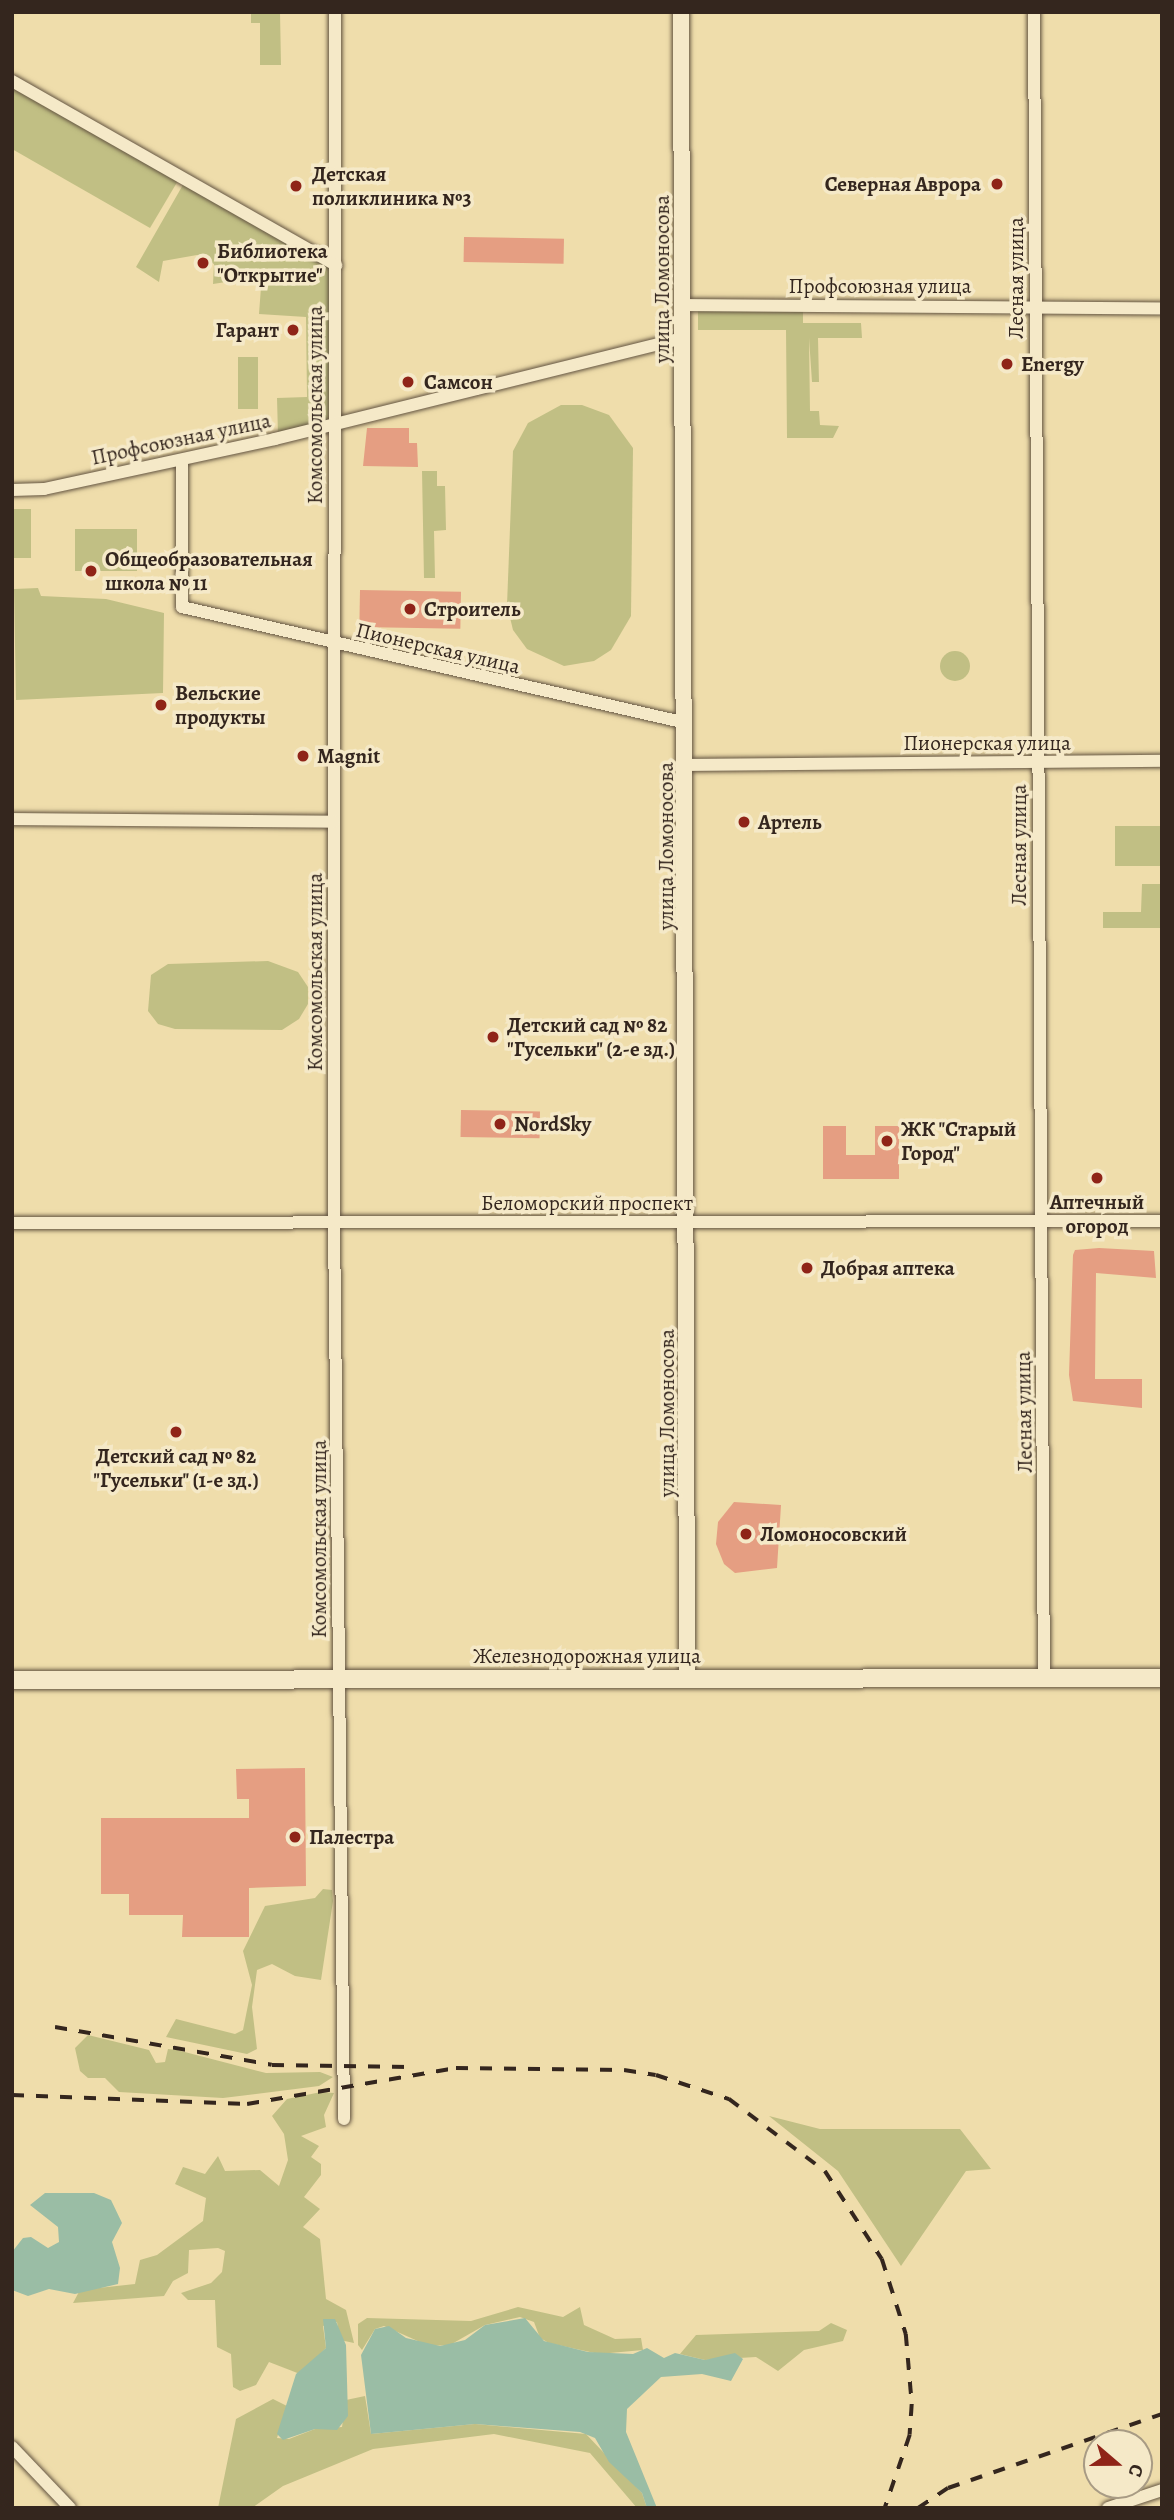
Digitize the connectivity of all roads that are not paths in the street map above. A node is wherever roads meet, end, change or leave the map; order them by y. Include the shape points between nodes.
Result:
1 (335, 12) edge
2 (681, 12) edge
3 (1034, 12) edge
4 (12, 81) edge
5 (336, 265) junction
6 (683, 305) junction
7 (1035, 306) junction
8 (1162, 308) edge
9 (683, 338) junction
10 (333, 424) junction
11 (181, 464) dead end
12 (12, 490) edge
13 (334, 644) junction
14 (686, 723) junction
15 (1162, 761) edge
16 (1038, 762) junction
17 (687, 765) junction
18 (12, 819) edge
19 (334, 822) junction
20 (1162, 1221) edge
21 (1041, 1222) junction
22 (12, 1223) edge
23 (334, 1223) junction
24 (688, 1223) junction
25 (1044, 1678) junction
26 (1162, 1678) edge
27 (339, 1679) junction
28 (687, 1679) junction
29 (12, 1680) edge
30 (344, 2119) dead end
31 (12, 2447) edge
32 (1162, 2490) edge
33 (70, 2508) edge
34 (1108, 2508) edge

1 - 5 street, Комсомольская улица
2 - 6 street, улица Ломоносова
3 - 7 street, Лесная улица
4 - 5 street
5 - 10 street, Комсомольская улица
6 - 7 street, Профсоюзная улица
6 - 9 street, улица Ломоносова
7 - 8 street, Профсоюзная улица
7 - 16 street, Лесная улица
9 - 10 street, Профсоюзная улица
9 - 14 street, улица Ломоносова
10 - 12 street, Профсоюзная улица via 44,489
10 - 13 street, Комсомольская улица
11 - 13 street, Пионерская улица via 182,607
13 - 14 street, Пионерская улица
13 - 19 street, Комсомольская улица
14 - 17 street, улица Ломоносова
15 - 16 street, Пионерская улица
16 - 17 street, Пионерская улица
16 - 21 street, Лесная улица
17 - 24 street, улица Ломоносова
18 - 19 street
19 - 23 street, Комсомольская улица
20 - 21 street, Беломорский проспект
21 - 24 street, Беломорский проспект
21 - 25 street, Лесная улица
22 - 23 street, Беломорский проспект
23 - 24 street, Беломорский проспект
23 - 27 street, Комсомольская улица
24 - 28 street, улица Ломоносова
25 - 26 main road, Железнодорожная улица
25 - 28 main road, Железнодорожная улица
27 - 28 main road, Железнодорожная улица
27 - 29 main road, Железнодорожная улица
27 - 30 street, Комсомольская улица
31 - 33 street
32 - 34 street

